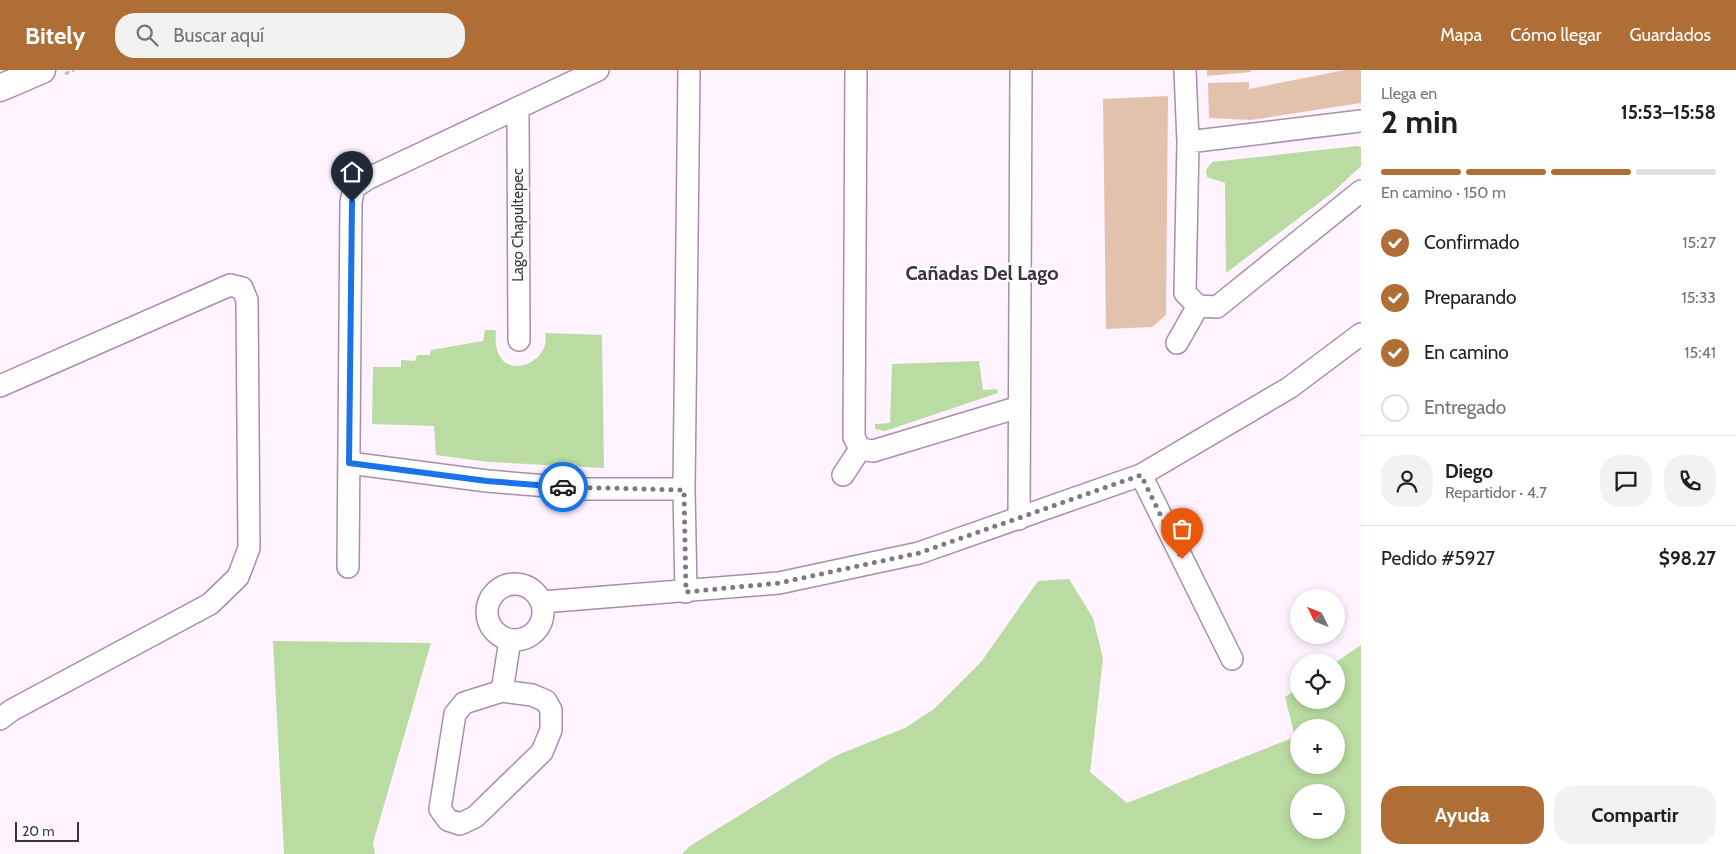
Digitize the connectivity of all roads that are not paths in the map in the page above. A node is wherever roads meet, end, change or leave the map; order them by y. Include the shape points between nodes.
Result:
1 (42, 70) edge
2 (598, 70) edge
3 (689, 70) edge
4 (856, 70) edge
5 (1021, 70) edge
6 (1185, 70) edge
7 (0, 88) edge
8 (518, 110) junction
9 (1361, 121) edge
10 (1188, 142) junction
11 (1361, 191) edge
12 (1198, 306) junction
13 (1361, 334) edge
14 (519, 340) dead end
15 (1177, 343) dead end
16 (0, 386) edge
17 (1019, 407) junction
18 (860, 449) junction
19 (349, 463) junction
20 (842, 475) dead end
21 (1141, 475) junction
22 (684, 490) junction
23 (1019, 519) junction
24 (348, 567) dead end
25 (686, 592) junction
26 (542, 602) junction
27 (510, 640) junction
28 (1232, 659) dead end
29 (502, 691) junction
30 (0, 719) edge

1 - 7 main road
2 - 8 street
3 - 22 street
4 - 18 street via 854,437
5 - 17 street
6 - 10 street
8 - 14 street, Lago Chapultepec
8 - 19 street via 367,179 347,183 352,202
9 - 10 street
10 - 12 street via 1185,293
11 - 12 street via 1217,307
12 - 15 street
13 - 21 street via 1289,388
16 - 30 street via 230,285 242,288 247,300 248,548 238,577 210,604
17 - 18 street via 873,451
17 - 23 street
18 - 20 street
19 - 22 street via 487,481 584,489
19 - 24 street
21 - 23 street
21 - 28 street
22 - 25 street
23 - 25 street via 919,553 779,583
25 - 26 street
26 - 27 street via 543,617 536,630 524,639
26 - 27 street via 533,590 520,584 505,585 493,593 487,607 488,621 496,633
27 - 29 street
29 - 29 street via 464,702 455,714 440,809 448,820 460,824 475,817 542,752 551,730 552,710 546,701 532,695

